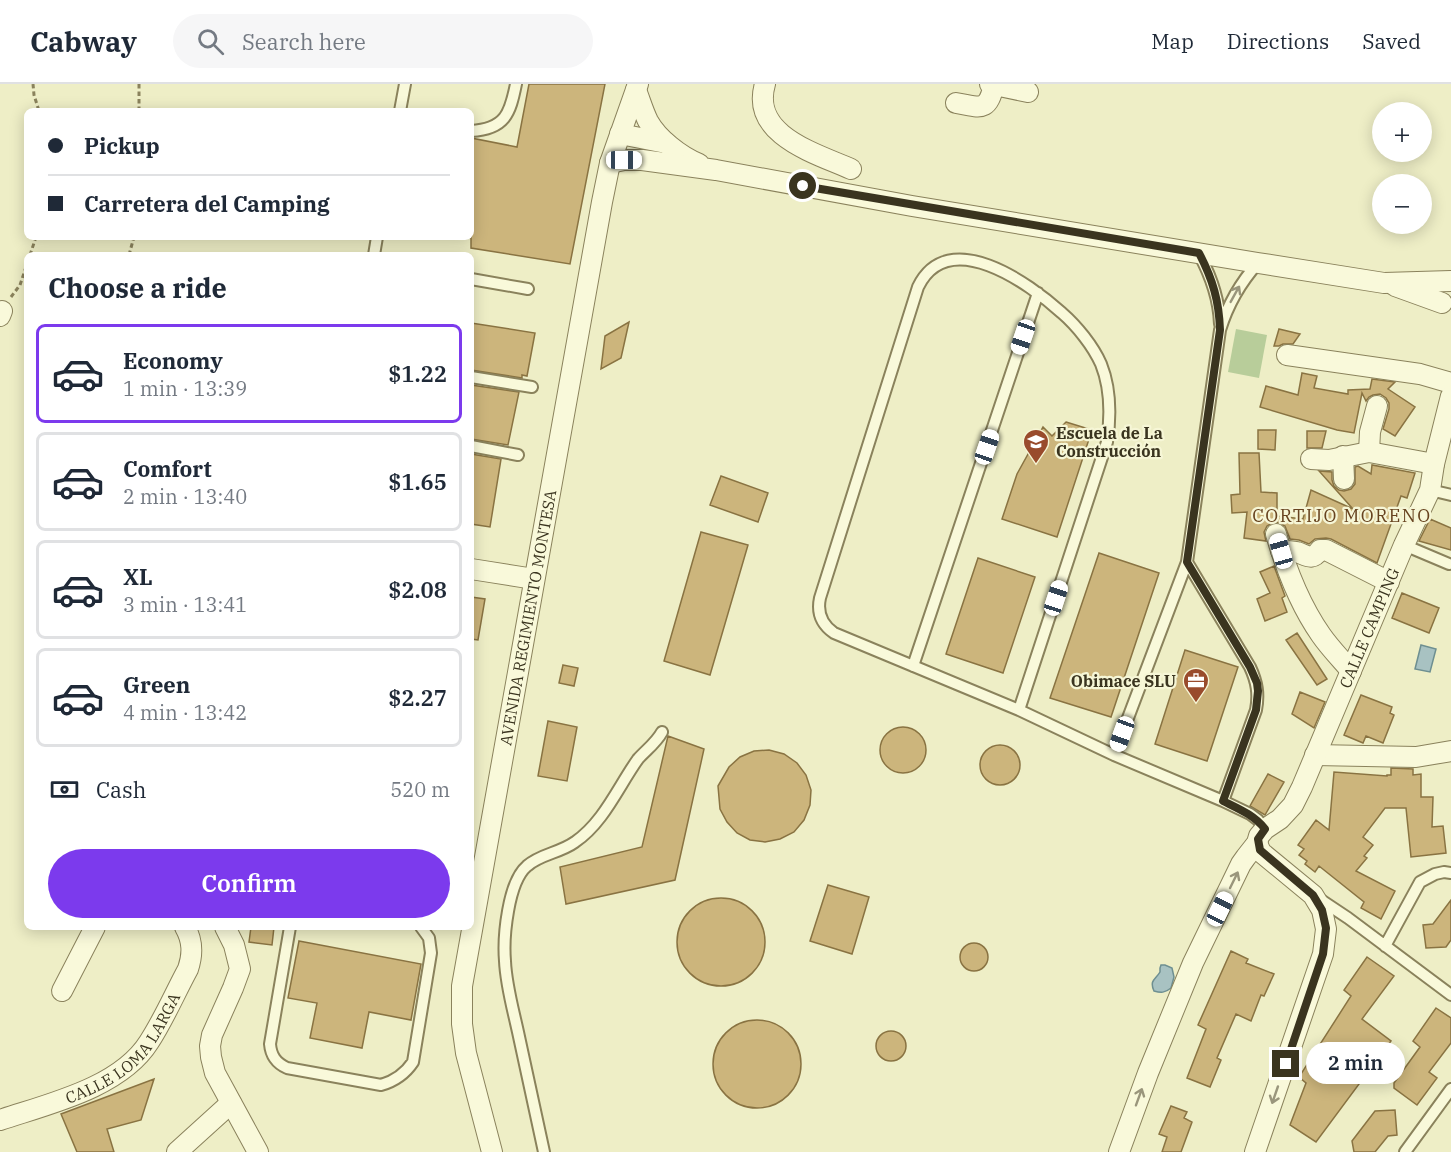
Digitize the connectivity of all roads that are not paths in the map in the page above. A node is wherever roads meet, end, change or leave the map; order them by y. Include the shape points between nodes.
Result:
1 (405, 84) edge
2 (516, 84) edge
3 (765, 84) edge
4 (992, 85) edge
5 (637, 87) edge
6 (1028, 93) dead end
7 (956, 104) dead end
8 (401, 108) edge
9 (474, 131) edge
10 (620, 134) junction
11 (666, 143) junction
12 (610, 163) junction
13 (851, 169) dead end
14 (716, 170) junction
15 (1199, 253) junction
16 (1258, 263) junction
17 (474, 280) edge
18 (1451, 281) edge
19 (1384, 282) junction
20 (528, 289) dead end
21 (1038, 293) junction
22 (1446, 309) edge
23 (1220, 330) junction
24 (1287, 355) dead end
25 (474, 377) edge
26 (1451, 383) edge
27 (532, 387) dead end
28 (1451, 396) edge
29 (1377, 406) dead end
30 (474, 447) edge
31 (1369, 452) junction
32 (518, 455) dead end
33 (1343, 456) junction
34 (1311, 459) dead end
35 (1434, 464) junction
36 (1344, 480) dead end
37 (1430, 490) junction
38 (1451, 495) edge
39 (1404, 545) junction
40 (1187, 562) junction
41 (1449, 564) dead end
42 (474, 569) edge
43 (534, 579) junction
44 (1389, 582) junction
45 (913, 666) junction
46 (1351, 671) junction
47 (1019, 710) junction
48 (662, 732) dead end
49 (1451, 751) edge
50 (1114, 755) junction
51 (1315, 755) junction
52 (1223, 801) junction
53 (1261, 836) junction
54 (1451, 873) edge
55 (1313, 895) junction
56 (474, 918) edge
57 (1348, 918) junction
58 (1326, 928) junction
59 (93, 930) edge
60 (186, 930) edge
61 (226, 930) edge
62 (289, 930) edge
63 (423, 930) edge
64 (472, 930) edge
65 (1385, 946) junction
66 (62, 991) dead end
67 (1451, 995) edge
68 (1451, 1089) edge
69 (231, 1103) junction
70 (0, 1120) edge
71 (177, 1152) edge
72 (258, 1152) edge
73 (492, 1152) edge
74 (544, 1152) edge
75 (1119, 1152) edge
76 (1255, 1152) edge
77 (1405, 1152) edge

1 - 8 lane
2 - 9 lane via 511,107 503,119 490,128
3 - 13 street via 763,104 774,127 801,147
4 - 6 street
4 - 7 street via 986,105
5 - 10 street, AVENIDA REGIMIENTO MONTESA
5 - 11 street via 649,122
10 - 11 street
10 - 12 street, AVENIDA REGIMIENTO MONTESA
11 - 14 street via 686,159
12 - 14 street via 642,160
12 - 43 street, AVENIDA REGIMIENTO MONTESA
14 - 15 street
15 - 16 street
15 - 23 lane via 1213,284
16 - 19 street
23 -> 16 lane via 1232,298
17 - 20 lane
18 - 19 street
18 - 22 street via 1443,291
19 - 22 street
21 - 45 lane
21 - 45 lane via 989,266 959,259 934,266 918,287 819,605 821,619 834,633
21 - 47 lane via 1077,329 1100,363 1109,395 1110,419 1107,442
23 - 40 lane
24 - 26 street via 1420,374
25 - 27 lane
28 - 35 street, CALLE CAMPING
29 - 31 street
30 - 32 lane
31 - 33 street
31 - 35 street
33 - 34 street
33 - 36 street
35 - 37 street, CALLE CAMPING
37 - 38 lane
37 - 39 street, CALLE CAMPING
39 - 41 lane
39 - 44 street, CALLE CAMPING
40 - 50 lane
40 - 52 lane via 1257,683 1256,710
42 - 43 street
43 - 56 street, AVENIDA REGIMIENTO MONTESA
44 - 46 street, CALLE CAMPING
44 - 46 street via 1326,550 1312,557 1304,556 1278,542 1295,588 1321,635
45 - 47 lane
46 - 51 street, CALLE CAMPING
47 - 50 lane
48 - 74 lane via 597,822 570,845 525,867 512,891 504,939 507,980
49 - 51 street via 1416,757
50 - 52 lane
51 - 53 street, CALLE CAMPING via 1293,805
52 - 53 lane via 1258,820
53 - 55 street via 1262,853
75 -> 53 street, CALLE CAMPING via 1193,963 1241,864
54 - 65 lane via 1435,874 1420,882
55 - 57 lane
55 - 58 street
57 - 58 lane via 1333,921
57 - 65 lane
58 -> 76 street via 1323,954
59 - 66 street
60 - 70 street, CALLE LOMA LARGA via 192,942 188,969 138,1056 98,1085
61 - 69 street via 240,969 210,1046 215,1072
62 - 63 lane via 270,1044 272,1056 287,1068 381,1085 402,1075 413,1062 431,953
64 - 73 street, AVENIDA REGIMIENTO MONTESA via 462,986 462,1024
65 - 67 lane
68 - 77 lane
69 - 71 street
69 - 72 street

